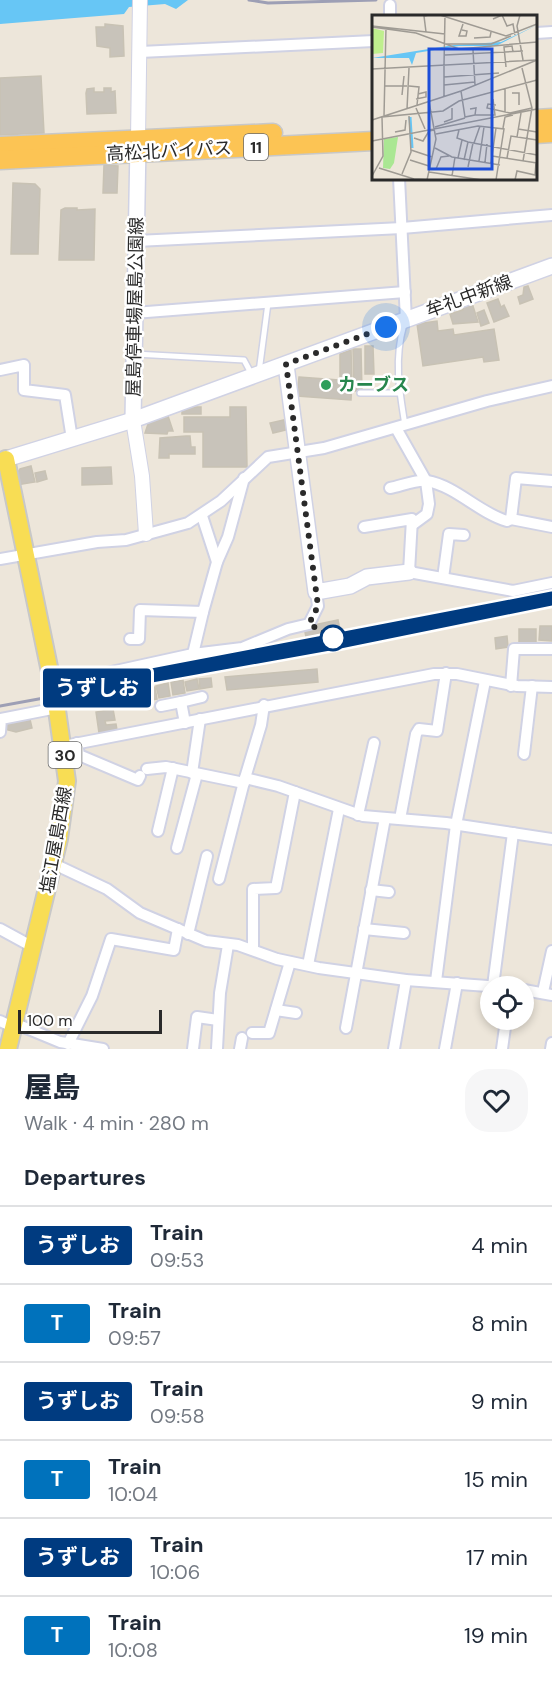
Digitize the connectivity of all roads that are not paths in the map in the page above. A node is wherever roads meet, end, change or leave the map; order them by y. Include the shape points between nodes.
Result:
1 (140, 5) edge
2 (552, 32) edge
3 (537, 33) edge
4 (372, 41) edge
5 (140, 52) junction
6 (552, 118) edge
7 (537, 119) edge
8 (372, 129) edge
9 (552, 133) edge
10 (537, 134) edge
11 (372, 141) edge
12 (0, 146) edge
13 (138, 146) junction
14 (0, 160) edge
15 (399, 180) edge
16 (552, 215) edge
17 (402, 228) junction
18 (136, 241) junction
19 (552, 266) edge
20 (405, 292) junction
21 (268, 303) junction
22 (134, 313) junction
23 (405, 320) junction
24 (134, 354) junction
25 (286, 364) junction
26 (0, 370) edge
27 (256, 375) junction
28 (552, 386) edge
29 (360, 393) dead end
30 (399, 393) junction
31 (133, 420) junction
32 (400, 427) junction
33 (72, 439) junction
34 (298, 451) junction
35 (3, 460) edge
36 (244, 477) junction
37 (426, 481) junction
38 (552, 481) edge
39 (390, 488) dead end
40 (202, 516) junction
41 (511, 519) junction
42 (412, 525) junction
43 (364, 527) dead end
44 (552, 527) edge
45 (146, 534) junction
46 (464, 535) dead end
47 (24, 556) junction
48 (0, 559) edge
49 (217, 562) junction
50 (409, 573) junction
51 (443, 578) junction
52 (552, 584) edge
53 (316, 592) junction
54 (203, 612) junction
55 (130, 639) dead end
56 (552, 650) edge
57 (193, 654) junction
58 (447, 673) junction
59 (485, 681) junction
60 (52, 685) junction
61 (511, 686) junction
62 (532, 686) junction
63 (552, 687) edge
64 (202, 697) dead end
65 (180, 702) junction
66 (264, 705) junction
67 (161, 706) dead end
68 (57, 708) junction
69 (200, 719) junction
70 (185, 723) junction
71 (0, 732) edge
72 (375, 743) dead end
73 (70, 745) junction
74 (524, 754) dead end
75 (174, 768) junction
76 (194, 773) junction
77 (245, 781) junction
78 (295, 792) junction
79 (339, 809) junction
80 (358, 815) junction
81 (385, 818) junction
82 (400, 819) junction
83 (456, 825) junction
84 (158, 831) dead end
85 (513, 832) junction
86 (552, 839) edge
87 (177, 848) dead end
88 (207, 856) dead end
89 (54, 864) junction
90 (219, 879) dead end
91 (371, 890) junction
92 (389, 892) dead end
93 (0, 929) edge
94 (364, 929) junction
95 (183, 932) junction
96 (404, 933) dead end
97 (228, 945) junction
98 (33, 947) junction
99 (254, 949) junction
100 (552, 951) edge
101 (290, 962) junction
102 (308, 965) junction
103 (356, 972) junction
104 (494, 976) edge
105 (406, 980) junction
106 (436, 981) junction
107 (457, 983) junction
108 (480, 985) edge
109 (548, 993) edge
110 (276, 1010) junction
111 (296, 1013) dead end
112 (218, 1020) junction
113 (9, 1024) edge
114 (346, 1028) dead end
115 (505, 1030) edge
116 (245, 1040) edge
117 (552, 1043) edge
118 (70, 1046) edge
119 (8, 1049) edge
120 (104, 1049) edge
121 (193, 1049) edge
122 (217, 1049) edge
123 (394, 1049) edge
124 (445, 1049) edge
125 (502, 1049) edge
126 (551, 1049) edge

1 - 5 street
2 - 3 street
4 - 5 street
5 - 13 street
6 - 7 highway
8 - 13 highway, 高松北バイパス / 11
9 - 10 highway
11 - 13 highway, 高松北バイパス / 11
12 - 13 highway, 高松北バイパス / 11
13 - 14 highway, 高松北バイパス / 11
13 - 18 main road, 屋島停車場屋島公園線
15 - 17 street
16 - 17 street
17 - 18 street
17 - 20 street
18 - 22 main road, 屋島停車場屋島公園線
19 - 23 main road, 牟礼中新線
20 - 21 street
20 - 23 street
21 - 22 street
21 - 27 lane
22 - 24 main road, 屋島停車場屋島公園線
23 - 25 main road, 牟礼中新線
23 - 30 lane via 397,348
24 - 27 lane via 244,360
24 - 31 main road, 屋島停車場屋島公園線
25 - 27 main road, 屋島停車場屋島公園線
25 - 34 main road
26 - 33 street via 24,365 24,390 65,395
27 - 31 main road, 屋島停車場屋島公園線
28 - 32 street
29 - 30 lane
30 - 32 lane
31 - 33 main road
31 - 45 street
32 - 34 street via 324,448
32 - 37 street
33 - 35 main road
34 - 36 street via 268,457
34 - 53 main road
35 - 47 main road, 塩江屋島西線 / 30
36 - 40 street
36 - 49 street
37 - 39 street
37 - 41 street via 491,516
37 - 42 street via 427,514
38 - 41 street via 516,478
40 - 45 street
40 - 49 street
41 - 44 street
42 - 43 street via 412,519
42 - 50 street
45 - 47 street
46 - 51 street via 449,534
47 - 48 street
47 - 60 main road, 塩江屋島西線 / 30
49 - 54 street
50 - 51 street
50 - 53 main road via 367,577 350,586
51 - 52 street via 513,591
53 - 57 street via 318,606 309,624 242,648
54 - 55 street via 140,610 139,639
54 - 57 street
56 - 61 street via 514,649
57 - 60 street
58 - 59 street
58 - 66 street
58 - 82 street via 437,731 419,729 416,734
59 - 61 street
59 - 83 street
60 - 68 main road, 塩江屋島西線 / 30
61 - 62 street
62 - 63 street
62 - 74 street
64 - 65 street
65 - 67 street
65 - 70 street
66 - 69 street
66 - 77 street
68 - 71 street via 1,719
68 - 73 main road, 塩江屋島西線 / 30
69 - 70 street
69 - 76 street
70 - 73 street
72 - 80 street
73 - 75 street via 79,754 138,780 144,772
73 - 89 main road, 塩江屋島西線 / 30
75 - 76 street
75 - 84 street
76 - 77 street
76 - 87 street
77 - 78 street
77 - 90 street
78 - 79 street
78 - 99 street via 276,888 253,889
79 - 80 street
79 - 102 street
80 - 81 street
81 - 82 street
81 - 91 street
82 - 83 street
83 - 85 street
83 - 106 street
85 - 86 street
85 - 104 street
88 - 95 street
89 - 95 street via 107,888 140,913
89 - 98 main road, 塩江屋島西線 / 30
91 - 92 street
91 - 94 street
93 - 98 street
94 - 96 street
94 - 103 street
95 - 97 street
95 - 118 street via 174,950 111,939
97 - 99 street
97 - 112 street
98 - 113 main road, 塩江屋島西線 / 30
99 - 101 street
100 - 109 street
101 - 102 street
101 - 110 street
102 - 103 street
103 - 105 street
103 - 114 street
105 - 106 street
105 - 123 street
106 - 107 street
107 - 108 street
107 - 124 street
110 - 111 street
110 - 116 street via 269,1033
112 - 121 street via 198,1017
112 - 122 street
113 - 118 street
113 - 119 main road, 塩江屋島西線 / 30
115 - 125 street
117 - 126 street
118 - 120 street

